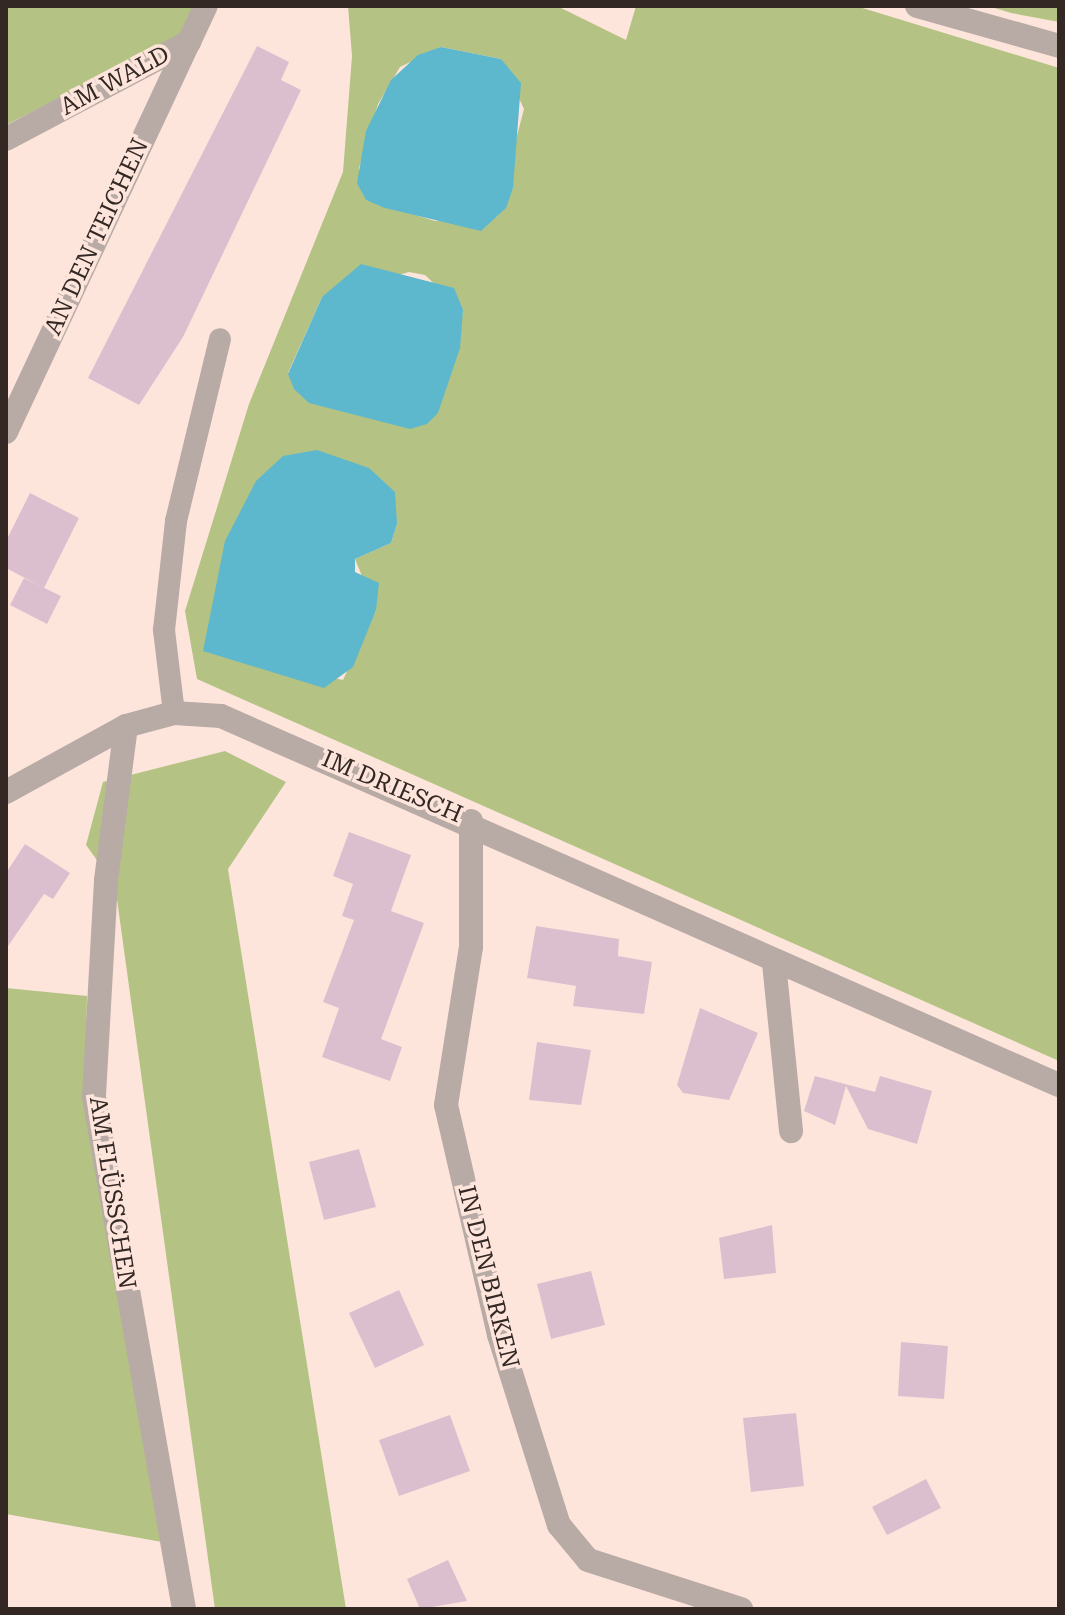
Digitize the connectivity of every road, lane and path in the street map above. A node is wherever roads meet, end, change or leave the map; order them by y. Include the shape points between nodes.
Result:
1 (206, 6) edge
2 (917, 6) edge
3 (189, 42) junction
4 (1059, 46) edge
5 (6, 139) edge
6 (220, 339) dead end
7 (6, 432) edge
8 (174, 713) junction
9 (126, 726) junction
10 (6, 792) edge
11 (471, 821) junction
12 (774, 963) junction
13 (1059, 1085) edge
14 (791, 1131) dead end
15 (184, 1609) edge
16 (741, 1609) edge

1 - 3 street, AM WALD
2 - 4 street
3 - 5 street, AM WALD
3 - 7 street, AN DEN TEICHEN
6 - 8 lane via 176,521 164,630
8 - 9 street, IM DRIESCH
8 - 11 street, IM DRIESCH via 221,716
9 - 10 street, IM DRIESCH
9 - 15 street, AM FLÜSSCHEN via 106,881 94,1097
11 - 12 street, IM DRIESCH
11 - 16 street, IN DEN BIRKEN via 471,947 446,1105 499,1335 559,1525 588,1560
12 - 13 street, IM DRIESCH
12 - 14 street

